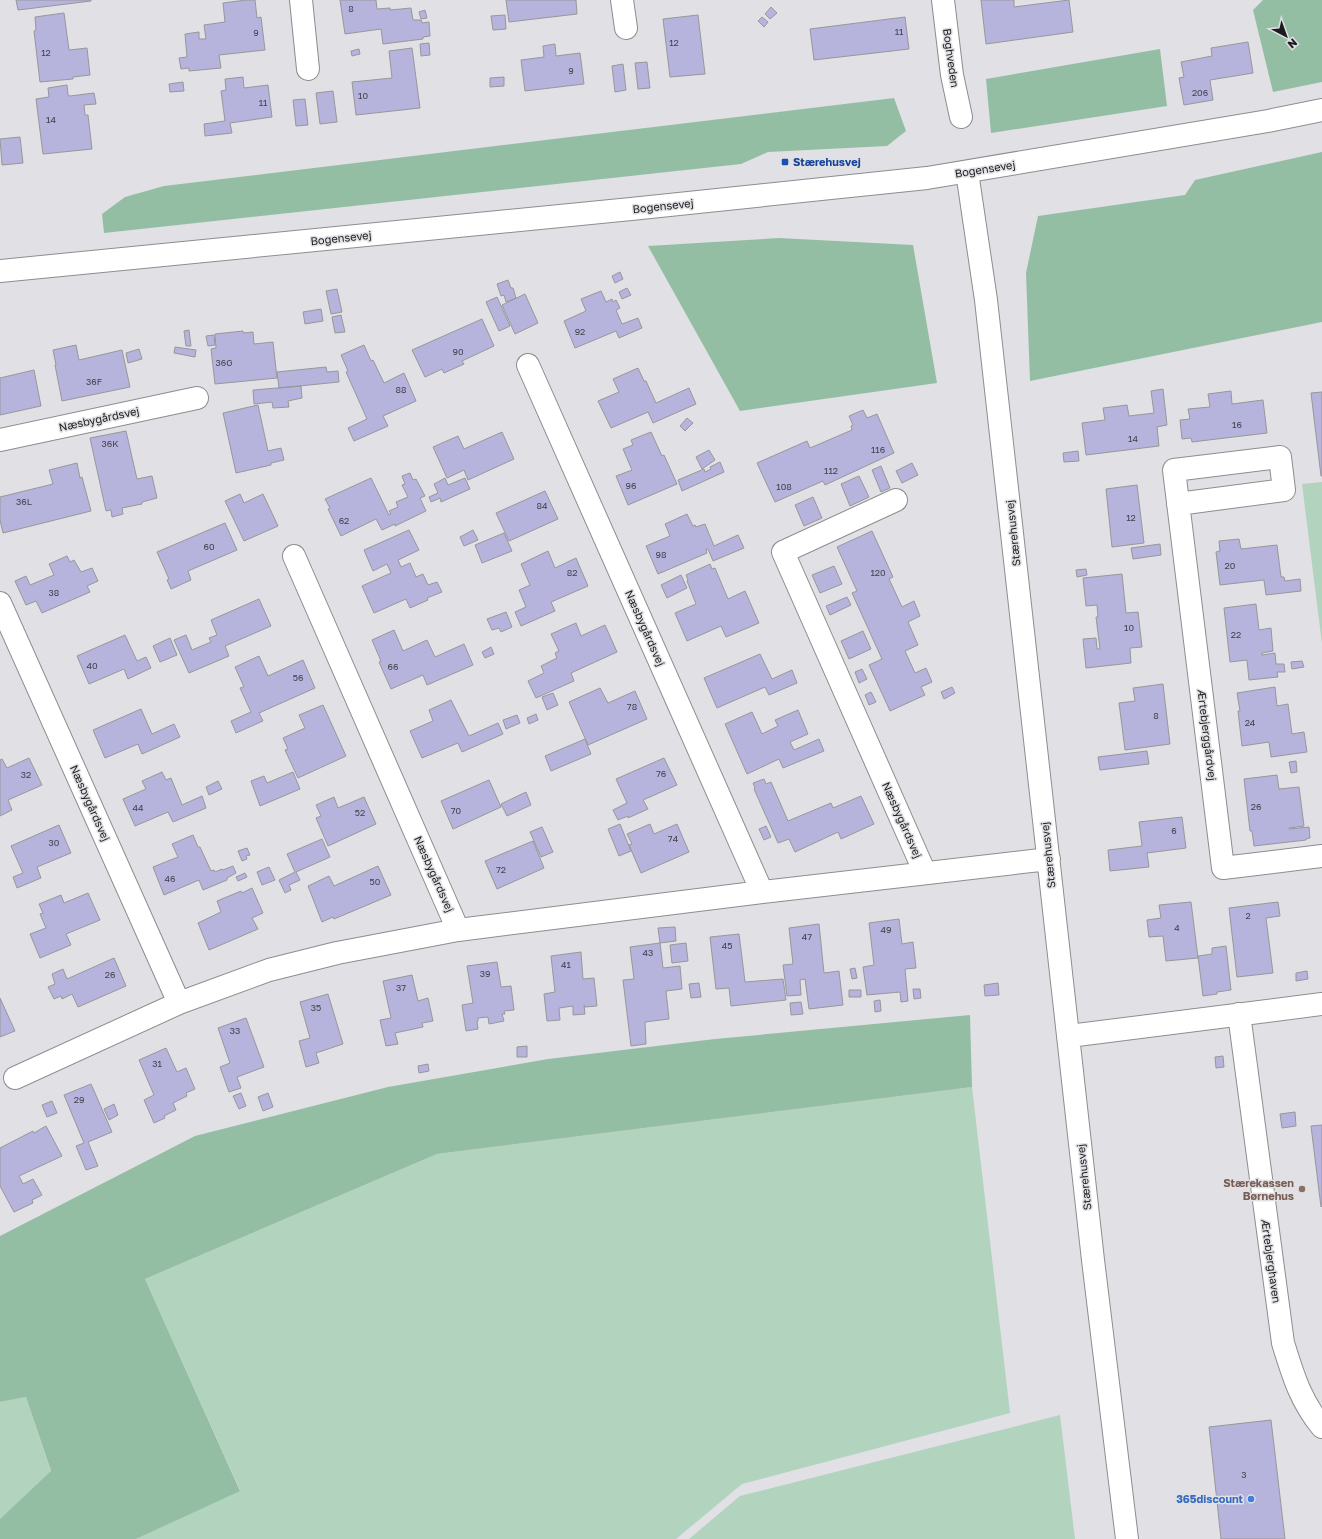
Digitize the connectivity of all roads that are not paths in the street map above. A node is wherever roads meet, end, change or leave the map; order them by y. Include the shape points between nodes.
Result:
1 (301, 0) edge
2 (622, 0) edge
3 (943, 0) edge
4 (626, 28) dead end
5 (308, 69) dead end
6 (1322, 110) edge
7 (961, 117) dead end
8 (967, 172) junction
9 (0, 271) edge
10 (528, 365) dead end
11 (197, 398) dead end
12 (0, 440) edge
13 (896, 500) dead end
14 (1178, 504) junction
15 (294, 556) dead end
16 (0, 603) edge
17 (1322, 856) edge
18 (1049, 859) junction
19 (925, 873) junction
20 (762, 892) junction
21 (458, 930) junction
22 (179, 1003) junction
23 (1322, 1004) edge
24 (1239, 1014) junction
25 (1069, 1036) junction
26 (15, 1078) dead end
27 (1322, 1427) edge
28 (1127, 1539) edge

1 - 5 street
2 - 4 street
3 - 7 street, Boghveden via 952,74
6 - 8 street, Bogensevej
8 - 9 street, Bogensevej via 631,210
8 - 18 street, Stærehusvej via 986,300
10 - 20 street, Næsbygårdsvej
11 - 12 street, Næsbygårdsvej
13 - 19 street, Næsbygårdsvej via 783,552
14 - 14 street, Ærtebjerggårdvej via 1174,470 1280,457 1284,490
14 - 17 street, Ærtebjerggårdvej via 1223,868
15 - 21 street, Næsbygårdsvej
16 - 22 street, Næsbygårdsvej
18 - 19 street, Næsbygårdsvej
18 - 25 street, Stærehusvej
19 - 20 street, Næsbygårdsvej
20 - 21 street, Næsbygårdsvej
21 - 22 street, Næsbygårdsvej via 337,953 269,970
22 - 26 street, Næsbygårdsvej
23 - 24 street
24 - 25 street
24 - 27 street, Ærtebjerghaven via 1282,1343 1298,1391
25 - 28 street, Stærehusvej

